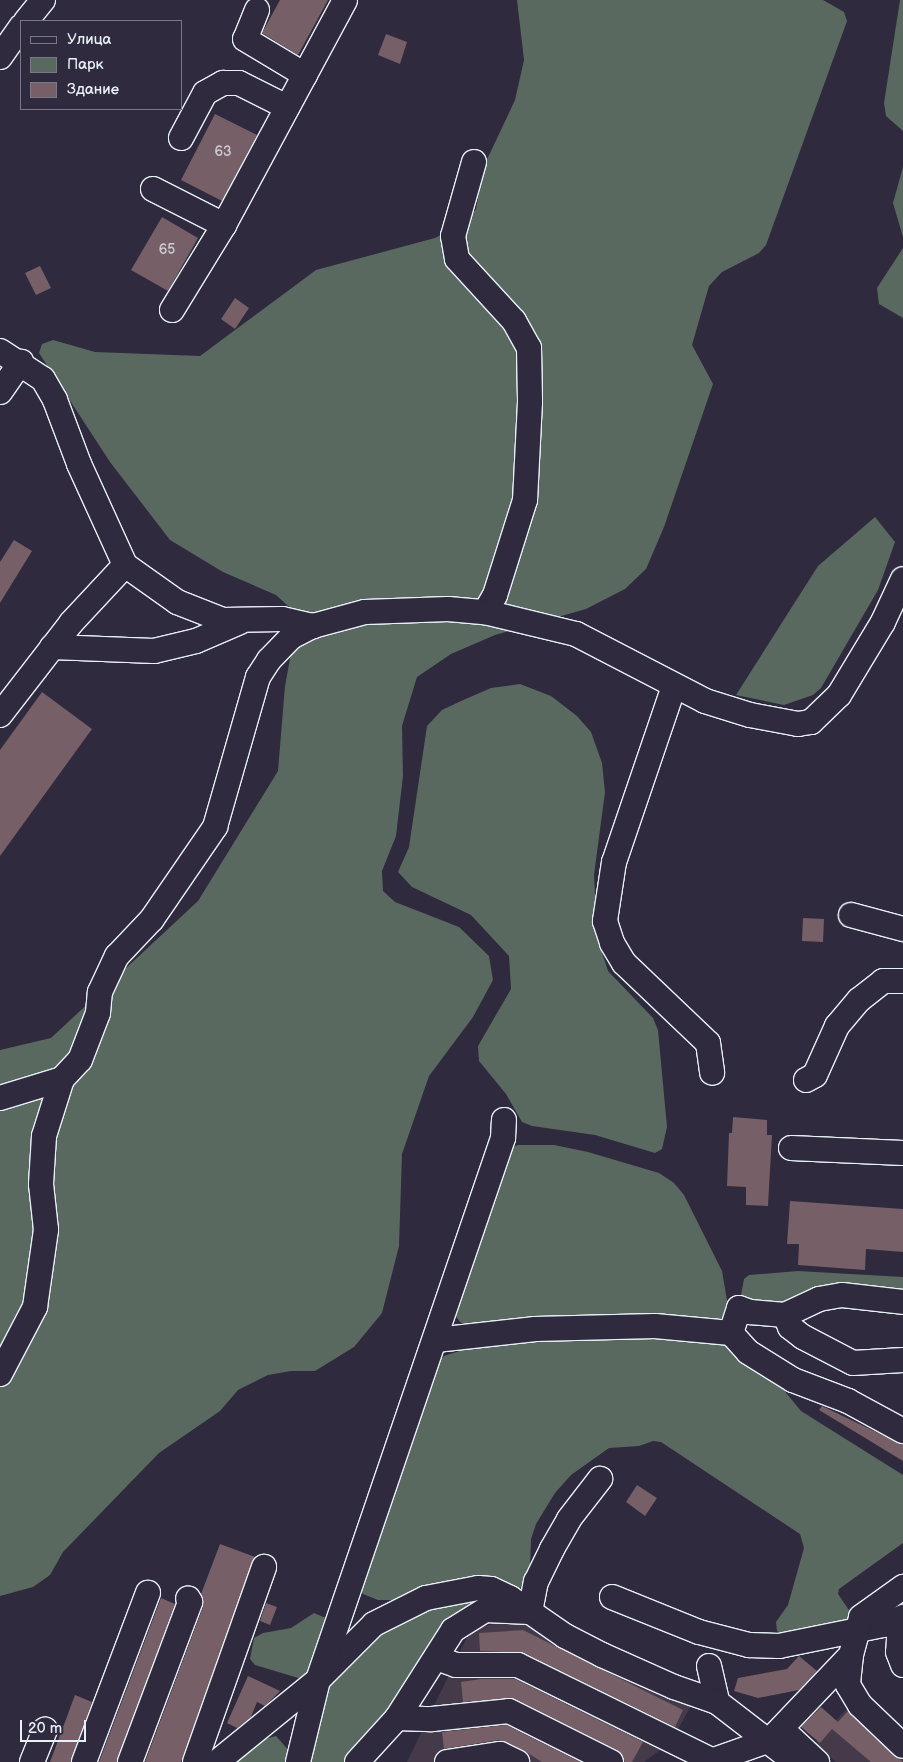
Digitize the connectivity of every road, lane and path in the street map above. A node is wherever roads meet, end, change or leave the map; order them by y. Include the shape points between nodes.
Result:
1 (43, 0) edge
2 (345, 0) edge
3 (258, 10) dead end
4 (27, 20) edge
5 (20, 28) edge
6 (0, 57) edge
7 (305, 74) junction
8 (287, 107) junction
9 (181, 138) dead end
10 (474, 162) dead end
11 (153, 189) dead end
12 (224, 225) junction
13 (172, 310) dead end
14 (0, 351) edge
15 (21, 362) junction
16 (0, 392) edge
17 (124, 565) junction
18 (903, 579) edge
19 (485, 612) junction
20 (240, 622) junction
21 (313, 626) junction
22 (52, 647) junction
23 (674, 686) junction
24 (0, 715) edge
25 (851, 915) dead end
26 (903, 929) edge
27 (903, 981) edge
28 (712, 1073) dead end
29 (62, 1079) junction
30 (806, 1080) dead end
31 (0, 1098) edge
32 (504, 1120) dead end
33 (791, 1148) dead end
34 (903, 1153) edge
35 (903, 1302) edge
36 (785, 1315) junction
37 (731, 1333) junction
38 (436, 1340) junction
39 (903, 1360) edge
40 (0, 1374) edge
41 (903, 1430) edge
42 (600, 1479) dead end
43 (264, 1567) dead end
44 (903, 1587) edge
45 (148, 1593) dead end
46 (612, 1597) dead end
47 (188, 1598) dead end
48 (530, 1612) junction
49 (902, 1618) edge
50 (858, 1629) junction
51 (851, 1655) junction
52 (436, 1658) junction
53 (903, 1664) edge
54 (709, 1666) dead end
55 (318, 1680) junction
56 (718, 1702) junction
57 (397, 1718) junction
58 (44, 1729) dead end
59 (775, 1734) junction
60 (903, 1746) edge
61 (360, 1761) edge
62 (710, 1761) edge
63 (32, 1762) edge
64 (84, 1762) edge
65 (130, 1762) edge
66 (195, 1762) edge
67 (217, 1762) edge
68 (298, 1762) edge
69 (447, 1762) edge
70 (517, 1762) edge
71 (611, 1762) edge
72 (795, 1762) edge
73 (817, 1762) edge

1 - 4 street
2 - 7 street
3 - 7 street via 245,39
5 - 6 street
7 - 8 street
8 - 9 street via 239,83 223,83 205,93
8 - 12 street
10 - 19 street via 453,236 457,259 514,321 529,348 530,402 524,500 494,595
11 - 12 street
12 - 13 street
14 - 15 street
15 - 16 street
15 - 17 street via 43,379 55,400 79,464
17 - 20 street via 176,602 223,620
17 - 22 street
18 - 23 street via 855,672 839,695 811,722 798,724 750,715 706,701
19 - 21 street via 448,609 365,612
19 - 23 street via 576,634
20 - 21 street via 282,619
20 - 22 street via 196,641 154,651
21 - 29 street via 290,637 258,677 214,828 167,899 117,956 100,992 98,1013 80,1060
22 - 24 street
23 - 28 street via 617,852 605,921 612,943 624,963 708,1043
25 - 26 street
27 - 30 street via 883,981 858,1000 837,1026 815,1075
29 - 31 street
29 - 40 street via 44,1136 41,1184 46,1230 35,1306
32 - 38 street via 503,1138
33 - 34 street
35 - 36 street via 842,1295 819,1299
36 - 37 street via 739,1308
36 - 39 street via 790,1327 803,1337 853,1363
37 - 38 street via 656,1326 535,1329
37 - 41 street via 748,1352 793,1380 848,1401
38 - 55 street
42 - 48 street via 554,1543 536,1582
43 - 66 street
44 - 50 street via 867,1611 861,1617
45 - 64 street
46 - 50 street via 699,1632 749,1644 779,1646
47 - 65 street via 190,1602
48 - 52 street via 485,1610 470,1616 453,1630
48 - 55 street via 491,1589 459,1590 426,1598 374,1624
48 - 56 street via 602,1655
49 - 50 street
49 - 53 street via 898,1652
50 - 51 street
51 - 59 street
51 - 60 street via 848,1685 860,1705
52 - 57 street
52 - 62 street via 456,1665 518,1665
54 - 56 street
55 - 67 street
55 - 68 street
56 - 59 street
57 - 61 street
57 - 71 street via 432,1719 509,1711
58 - 63 street
59 - 62 street
59 - 72 street
59 - 73 street
69 - 70 street via 500,1754

